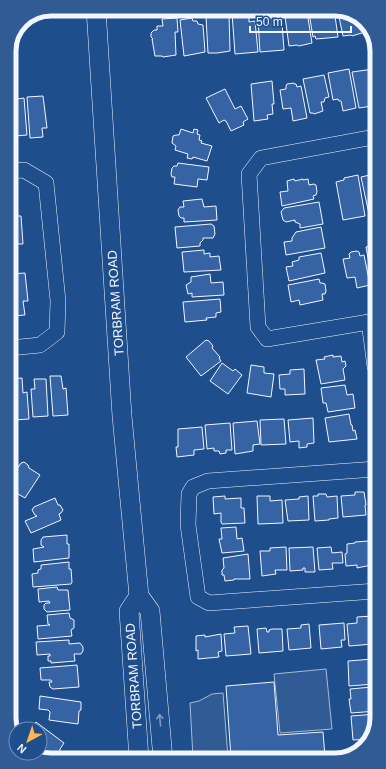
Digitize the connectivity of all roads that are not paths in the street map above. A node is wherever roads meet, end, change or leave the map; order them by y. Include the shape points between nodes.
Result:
1 (96, 16) edge
2 (370, 138) edge
3 (16, 171) edge
4 (370, 321) edge
5 (16, 347) edge
6 (370, 469) edge
7 (370, 591) edge
8 (139, 596) junction
9 (139, 753) edge
10 (162, 753) edge

1 - 8 main road, TORBRAM ROAD via 122,416
2 - 4 street via 261,158 249,174 258,327 267,339
3 - 5 street via 24,170 46,183 58,301 57,332 40,345
6 - 7 street via 208,480 193,487 188,494 188,525 198,597 209,604
8 - 9 main road, TORBRAM ROAD via 128,611
10 -> 8 main road, TORBRAM ROAD via 150,611

